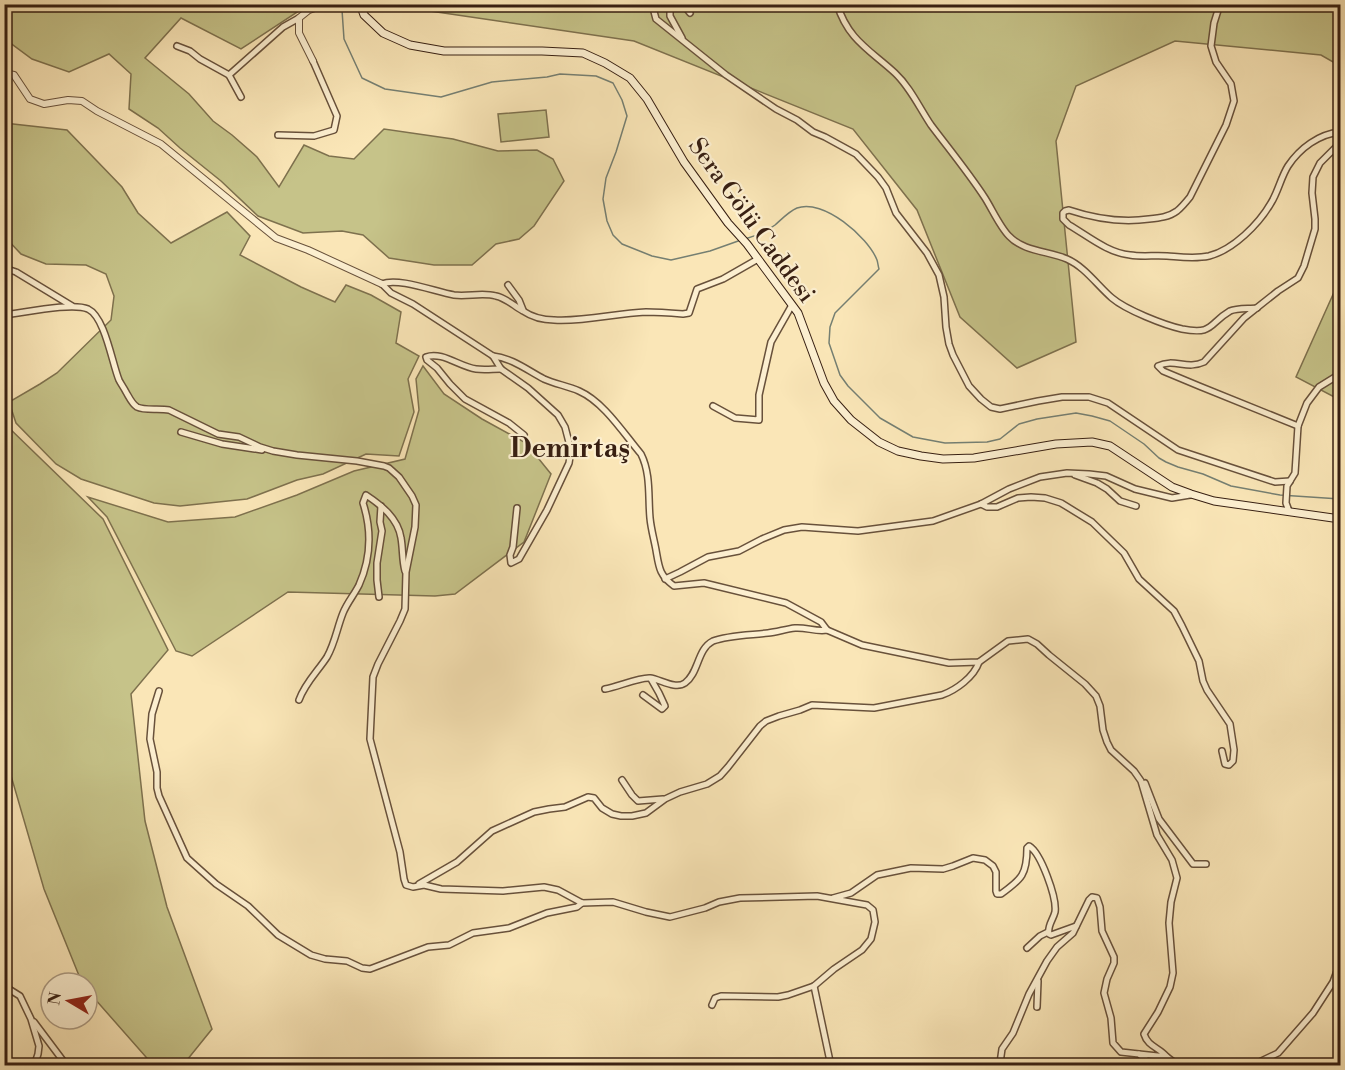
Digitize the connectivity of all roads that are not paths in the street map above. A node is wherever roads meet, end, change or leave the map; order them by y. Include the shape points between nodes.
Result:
1 (360, 4) edge
2 (652, 4) edge
3 (670, 4) edge
4 (683, 4) edge
5 (837, 4) edge
6 (1220, 4) edge
7 (325, 6) edge
8 (690, 13) dead end
9 (299, 18) junction
10 (684, 42) junction
11 (177, 46) dead end
12 (314, 61) joint
13 (4, 73) edge
14 (229, 75) junction
15 (241, 97) dead end
16 (1341, 132) edge
17 (278, 135) dead end
18 (1341, 143) edge
19 (758, 259) junction
20 (4, 268) edge
21 (382, 284) junction
22 (508, 285) dead end
23 (792, 305) junction
24 (72, 306) junction
25 (1257, 308) junction
26 (524, 312) junction
27 (4, 315) edge
28 (493, 356) junction
29 (501, 369) junction
30 (1341, 374) edge
31 (713, 406) dead end
32 (1298, 426) junction
33 (181, 432) dead end
34 (524, 435) dead end
35 (273, 451) junction
36 (1067, 473) junction
37 (1288, 483) junction
38 (1191, 494) junction
39 (981, 504) junction
40 (381, 506) junction
41 (1136, 507) dead end
42 (517, 508) dead end
43 (1289, 511) junction
44 (1341, 519) edge
45 (406, 572) junction
46 (665, 579) junction
47 (379, 597) dead end
48 (827, 630) junction
49 (979, 662) junction
50 (651, 678) junction
51 (605, 689) dead end
52 (159, 691) dead end
53 (643, 695) dead end
54 (299, 700) dead end
55 (1222, 751) dead end
56 (1134, 771) junction
57 (622, 780) dead end
58 (4, 786) edge
59 (665, 799) junction
60 (4, 825) edge
61 (1206, 864) dead end
62 (413, 887) junction
63 (831, 899) junction
64 (582, 903) junction
65 (1077, 926) junction
66 (1048, 932) junction
67 (1027, 948) dead end
68 (1341, 963) edge
69 (1039, 976) junction
70 (4, 986) edge
71 (814, 986) junction
72 (712, 1005) dead end
73 (1037, 1007) dead end
74 (31, 1019) junction
75 (1139, 1054) junction
76 (1167, 1057) junction
77 (1270, 1058) junction
78 (34, 1065) edge
79 (67, 1065) edge
80 (831, 1065) edge
81 (1001, 1065) edge
82 (1154, 1065) edge
83 (1179, 1065) edge
84 (1248, 1065) edge
85 (1270, 1065) edge

1 - 19 main road, Sera Gölü Caddesi via 364,15 383,33 410,45 444,51 583,53 630,78 648,99 684,162
2 - 10 street via 656,19
3 - 10 street via 670,16
4 - 8 street
5 - 25 street via 855,37 906,85 1009,236 1022,246 1068,260 1122,305 1179,328 1208,329 1232,310
6 - 16 street via 1212,54 1231,84 1234,101 1226,125 1184,206 1163,217 1136,221 1094,218 1069,210 1063,213 1069,225 1118,253 1208,256 1230,246 1258,222 1288,166 1302,149 1316,139
7 - 9 street via 309,10
9 - 12 street via 298,33
9 - 14 street via 283,27
10 - 37 street via 776,109 856,154 878,177 896,213 939,275 949,344 969,386 981,399 1000,409 1050,399 1089,397 1108,404 1178,450
11 - 14 street
12 - 17 street via 337,116 334,130 314,136
13 - 21 street via 14,75 30,99 44,104 82,101 161,144 276,238
14 - 15 street
18 - 25 street via 1320,163 1313,177 1315,229 1298,278
19 - 23 main road, Sera Gölü Caddesi
19 - 26 street via 697,289 689,313 646,312 554,320
20 - 24 street
21 - 26 street via 407,284 456,296 487,294 515,304
21 - 28 street
22 - 26 street
23 - 31 street via 771,342 759,395 759,420 735,418
23 - 38 main road, Sera Gölü Caddesi via 834,401 879,442 898,451 943,459 974,458 1092,442 1110,446 1172,487
24 - 27 street
24 - 35 street via 88,309 97,317 119,380 138,407 169,410 218,434 239,437
25 - 32 street via 1204,362 1158,366 1190,383
28 - 29 street
28 - 46 street via 504,357 592,399 641,454 659,569
29 - 34 street via 475,369 426,357 465,399
29 - 42 street via 558,415 571,450 547,510 519,559 511,563
30 - 32 street via 1319,387
32 - 37 street via 1296,466
33 - 35 street via 230,446
35 - 45 street via 384,466 399,477 416,505
36 - 38 street via 1106,476 1135,489 1172,498
36 - 39 street via 1040,477
36 - 41 street via 1097,483 1120,501
37 - 43 street
38 - 43 main road, Sera Gölü Caddesi
39 - 46 street via 933,521 858,531 802,527 783,530
39 - 55 street via 997,507 1031,497 1061,503 1092,522 1124,553 1139,579 1174,611 1182,626 1207,690 1230,724 1234,750 1229,765
40 - 45 street via 399,530
40 - 47 street
40 - 54 street via 366,495 363,503 369,544 365,569 345,608 331,649
43 - 44 main road, Sera Gölü Caddesi
45 - 62 street via 405,609 373,677 370,739 404,879 406,885
46 - 48 street via 674,586 704,583 786,603 821,622
48 - 49 street via 862,645 932,661
48 - 50 street via 798,627 713,642 685,683 677,686
49 - 56 street via 1008,641 1028,639 1037,644 1096,696 1111,750
49 - 59 street via 976,670 942,696 874,708 812,705 766,721 720,776
50 - 51 street
50 - 53 street via 665,706 662,710
52 - 64 street via 150,722 157,788 187,858 278,935 310,956 370,969 428,947 449,945 473,933 509,928
56 - 61 street via 1141,775 1159,819 1193,864
56 - 76 street via 1177,878 1168,923 1173,973 1170,987 1144,1034 1147,1042
57 - 59 street via 638,801
58 - 60 street via 8,814
59 - 62 street via 646,813 632,816 612,814 588,797 565,807 534,812 492,831 457,862
62 - 64 street via 503,891 544,887
63 - 64 street via 740,898 670,917 613,902
63 - 66 street via 851,893 877,875 911,868 943,869 974,858 993,866 996,891 1001,894 1024,872 1029,846 1040,860 1055,899
63 - 71 street via 867,905 873,910 875,922 871,939 862,950
65 - 66 street via 1051,935
65 - 69 street
65 - 75 street via 1089,900 1097,898 1102,931 1114,957 1104,993 1113,1043 1121,1052
66 - 67 street
68 - 77 street via 1313,1013
69 - 73 street
69 - 81 street via 1002,1049
70 - 74 street via 20,996
71 - 72 street via 778,997 721,996
71 - 80 street
74 - 78 street via 39,1046
74 - 79 street
75 - 76 street
75 - 82 street
76 - 83 street
77 - 84 street
77 - 85 street

